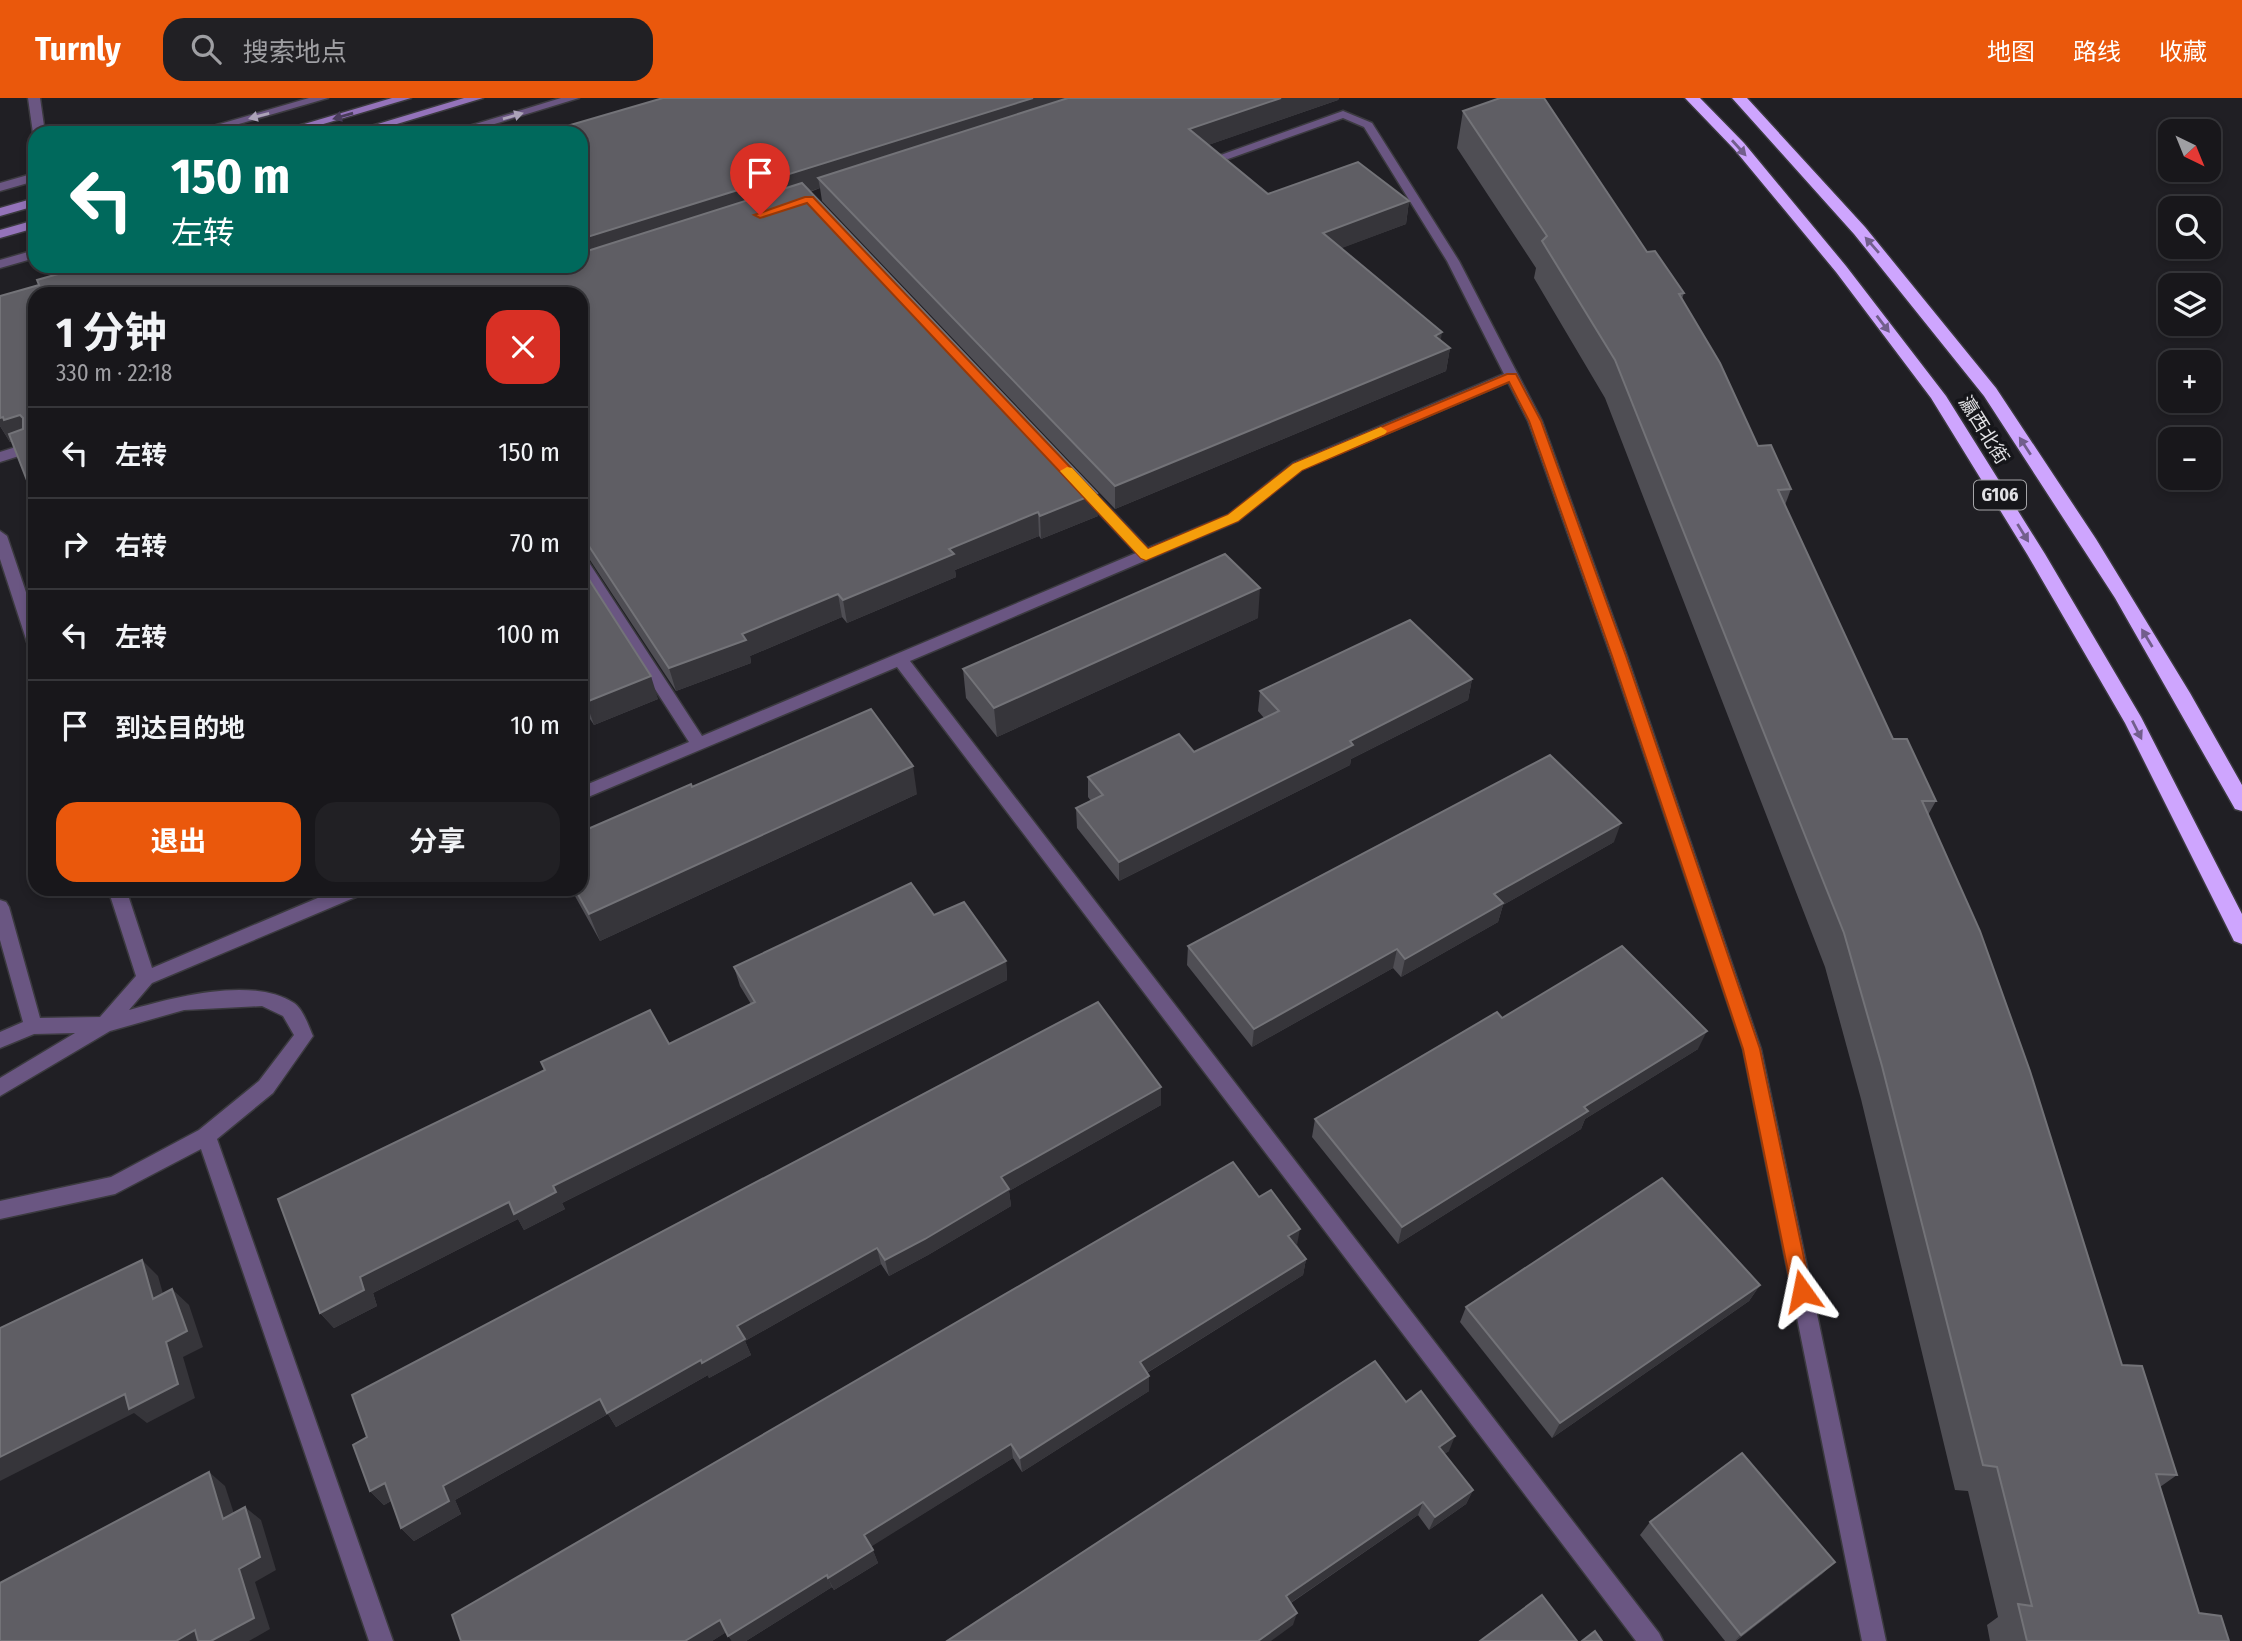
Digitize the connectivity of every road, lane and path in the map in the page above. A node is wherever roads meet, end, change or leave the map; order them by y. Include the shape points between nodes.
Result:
1 (34, 98) edge
2 (322, 98) edge
3 (405, 98) edge
4 (477, 98) edge
5 (573, 98) edge
6 (1692, 98) edge
7 (1739, 98) edge
8 (38, 126) edge
9 (220, 126) edge
10 (306, 126) edge
11 (379, 126) edge
12 (476, 126) edge
13 (1224, 156) edge
14 (28, 179) edge
15 (0, 187) edge
16 (28, 204) edge
17 (0, 212) edge
18 (28, 226) edge
19 (0, 234) edge
20 (28, 256) edge
21 (0, 264) edge
22 (1512, 376) junction
23 (28, 448) edge
24 (0, 457) edge
25 (1071, 476) edge
26 (0, 536) edge
27 (1146, 555) junction
28 (588, 573) edge
29 (28, 621) edge
30 (900, 659) junction
31 (699, 744) junction
32 (588, 791) edge
33 (2242, 803) edge
34 (119, 896) edge
35 (340, 896) edge
36 (0, 907) edge
37 (2242, 935) edge
38 (146, 978) junction
39 (105, 1025) junction
40 (33, 1026) junction
41 (0, 1040) edge
42 (0, 1088) edge
43 (206, 1136) junction
44 (0, 1210) edge
45 (381, 1641) edge
46 (1651, 1641) edge
47 (1874, 1641) edge

1 - 8 street
2 -> 9 street
3 -> 10 main road
4 - 11 main road
12 -> 5 street
6 -> 37 highway, 瀛西北街 / G106 via 1841,268 1938,396 2134,722
33 -> 7 highway, 瀛西北街 / G106 via 2094,550 1989,391 1887,263
13 - 22 street via 1343,114 1368,125 1453,261
14 - 15 street
16 - 17 main road
18 - 19 main road
20 - 21 street
22 - 27 street via 1298,467 1233,518
22 - 47 street via 1535,421 1619,656 1752,1049
23 - 24 street
25 - 27 street
26 - 29 street
27 - 30 street
28 - 31 street
30 - 31 street
30 - 46 street
31 - 32 street
34 - 38 street
35 - 38 street
36 - 40 street
38 - 39 street
39 - 40 street
39 - 42 street
39 - 43 street via 184,1002 263,998 290,1010 304,1036 266,1087
40 - 41 street
43 - 44 street via 115,1185
43 - 45 street

